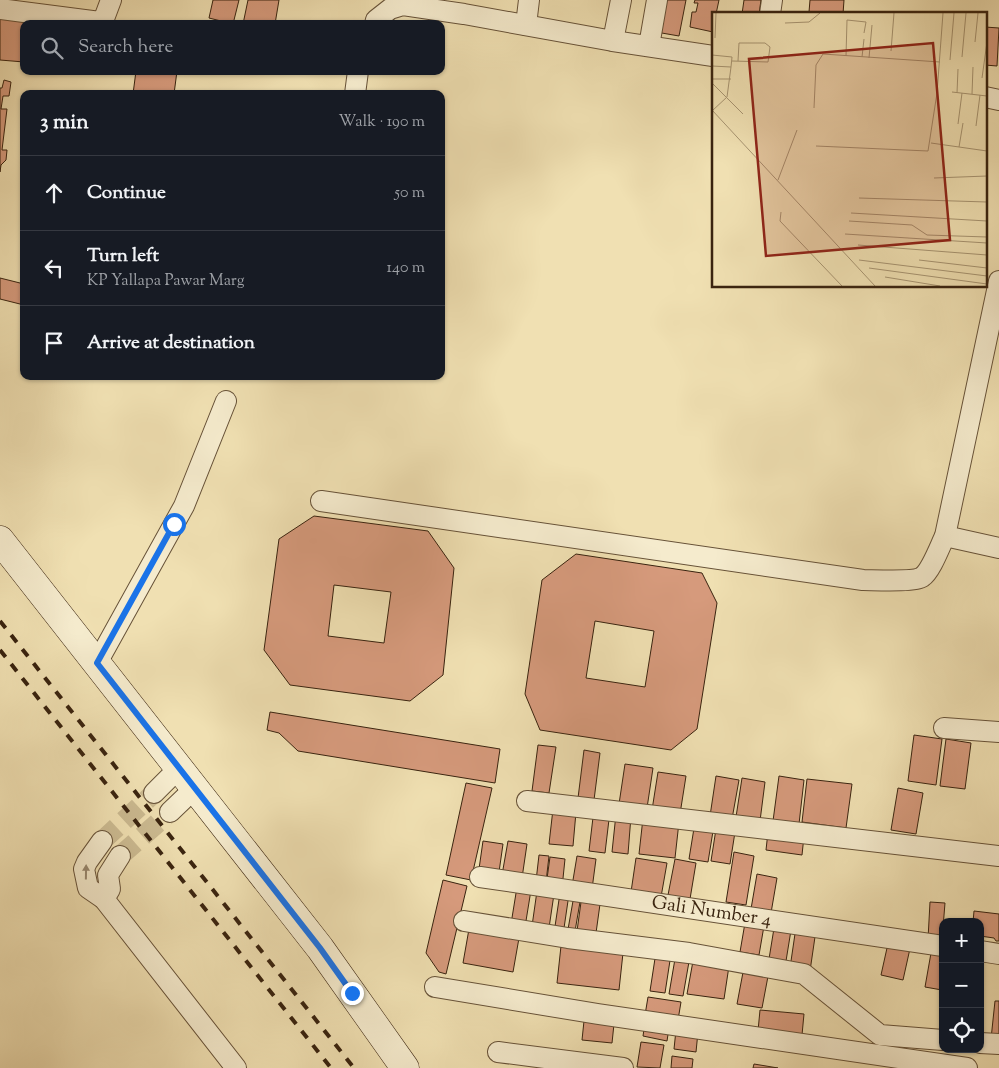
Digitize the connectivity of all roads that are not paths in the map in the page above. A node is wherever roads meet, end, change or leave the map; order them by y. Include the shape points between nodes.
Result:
1 (112, 0) edge
2 (529, 0) edge
3 (621, 0) edge
4 (657, 0) edge
5 (0, 8) edge
6 (86, 20) edge
7 (102, 20) edge
8 (376, 20) edge
9 (526, 25) junction
10 (613, 41) junction
11 (649, 46) junction
12 (712, 56) edge
13 (357, 75) edge
14 (356, 90) edge
15 (986, 98) edge
16 (999, 100) edge
17 (999, 281) edge
18 (226, 401) dead end
19 (321, 501) dead end
20 (945, 536) junction
21 (0, 540) edge
22 (999, 548) edge
23 (97, 663) junction
24 (944, 728) dead end
25 (999, 732) edge
26 (186, 779) junction
27 (154, 793) tunnel mouth
28 (527, 802) dead end
29 (170, 812) tunnel mouth
30 (102, 841) tunnel mouth
31 (120, 856) tunnel mouth
32 (999, 856) edge
33 (480, 877) dead end
34 (104, 899) junction
35 (464, 921) dead end
36 (939, 945) edge
37 (984, 952) edge
38 (999, 954) edge
39 (435, 987) dead end
40 (939, 1040) edge
41 (984, 1043) edge
42 (999, 1044) edge
43 (498, 1052) dead end
44 (236, 1068) edge
45 (405, 1068) edge
46 (623, 1068) edge
47 (967, 1068) edge

1 - 7 street
2 - 9 street
3 - 10 street
4 - 11 street
5 - 6 street
8 - 9 street via 390,8 403,5
9 - 10 street
10 - 11 street
11 - 12 street
13 - 14 street
15 - 16 street
17 - 20 street
18 - 23 street via 184,506
19 - 20 street via 863,580 914,580 923,577
20 - 22 street
21 - 23 street
23 - 26 street
24 - 25 street
26 - 27 street
26 - 29 street
26 - 45 street via 320,948
28 - 32 street
34 -> 30 street via 88,888 84,868
31 - 34 street via 108,875 110,889
33 - 36 street, Gali Number 4
34 - 44 street
35 - 40 street via 689,953 804,974 880,1035
37 - 38 street
39 - 47 street
41 - 42 street
43 - 46 street

